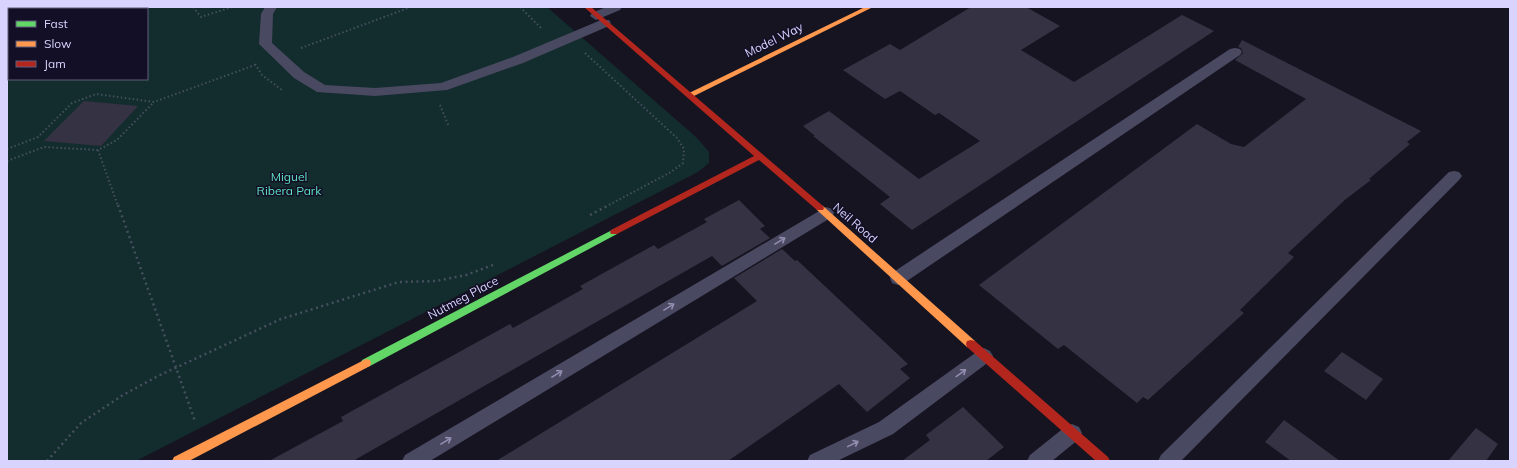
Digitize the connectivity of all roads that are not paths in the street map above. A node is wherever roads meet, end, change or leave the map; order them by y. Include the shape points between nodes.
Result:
1 (271, 7) edge
2 (586, 7) edge
3 (616, 7) edge
4 (870, 7) edge
5 (601, 19) junction
6 (1235, 52) dead end
7 (689, 95) junction
8 (760, 156) junction
9 (1454, 176) dead end
10 (826, 213) junction
11 (898, 278) junction
12 (984, 356) junction
13 (1072, 433) junction
14 (178, 461) edge
15 (412, 461) edge
16 (817, 461) edge
17 (1038, 461) edge
18 (1104, 461) edge
19 (1168, 461) edge

1 - 5 lane via 267,14 265,44 298,75 322,89 375,92 442,87 518,60
2 - 5 street, Neil Road
3 - 5 lane
4 - 7 street, Model Way
5 - 7 street, Neil Road
6 - 11 lane
7 - 8 street, Neil Road
8 - 10 street, Neil Road
8 - 14 street, Nutmeg Place
9 - 19 lane
10 - 11 street, Neil Road
15 -> 10 lane
11 - 12 street, Neil Road
12 - 13 street, Neil Road
16 -> 12 lane via 886,428
13 - 17 lane
13 - 18 street, Neil Road

